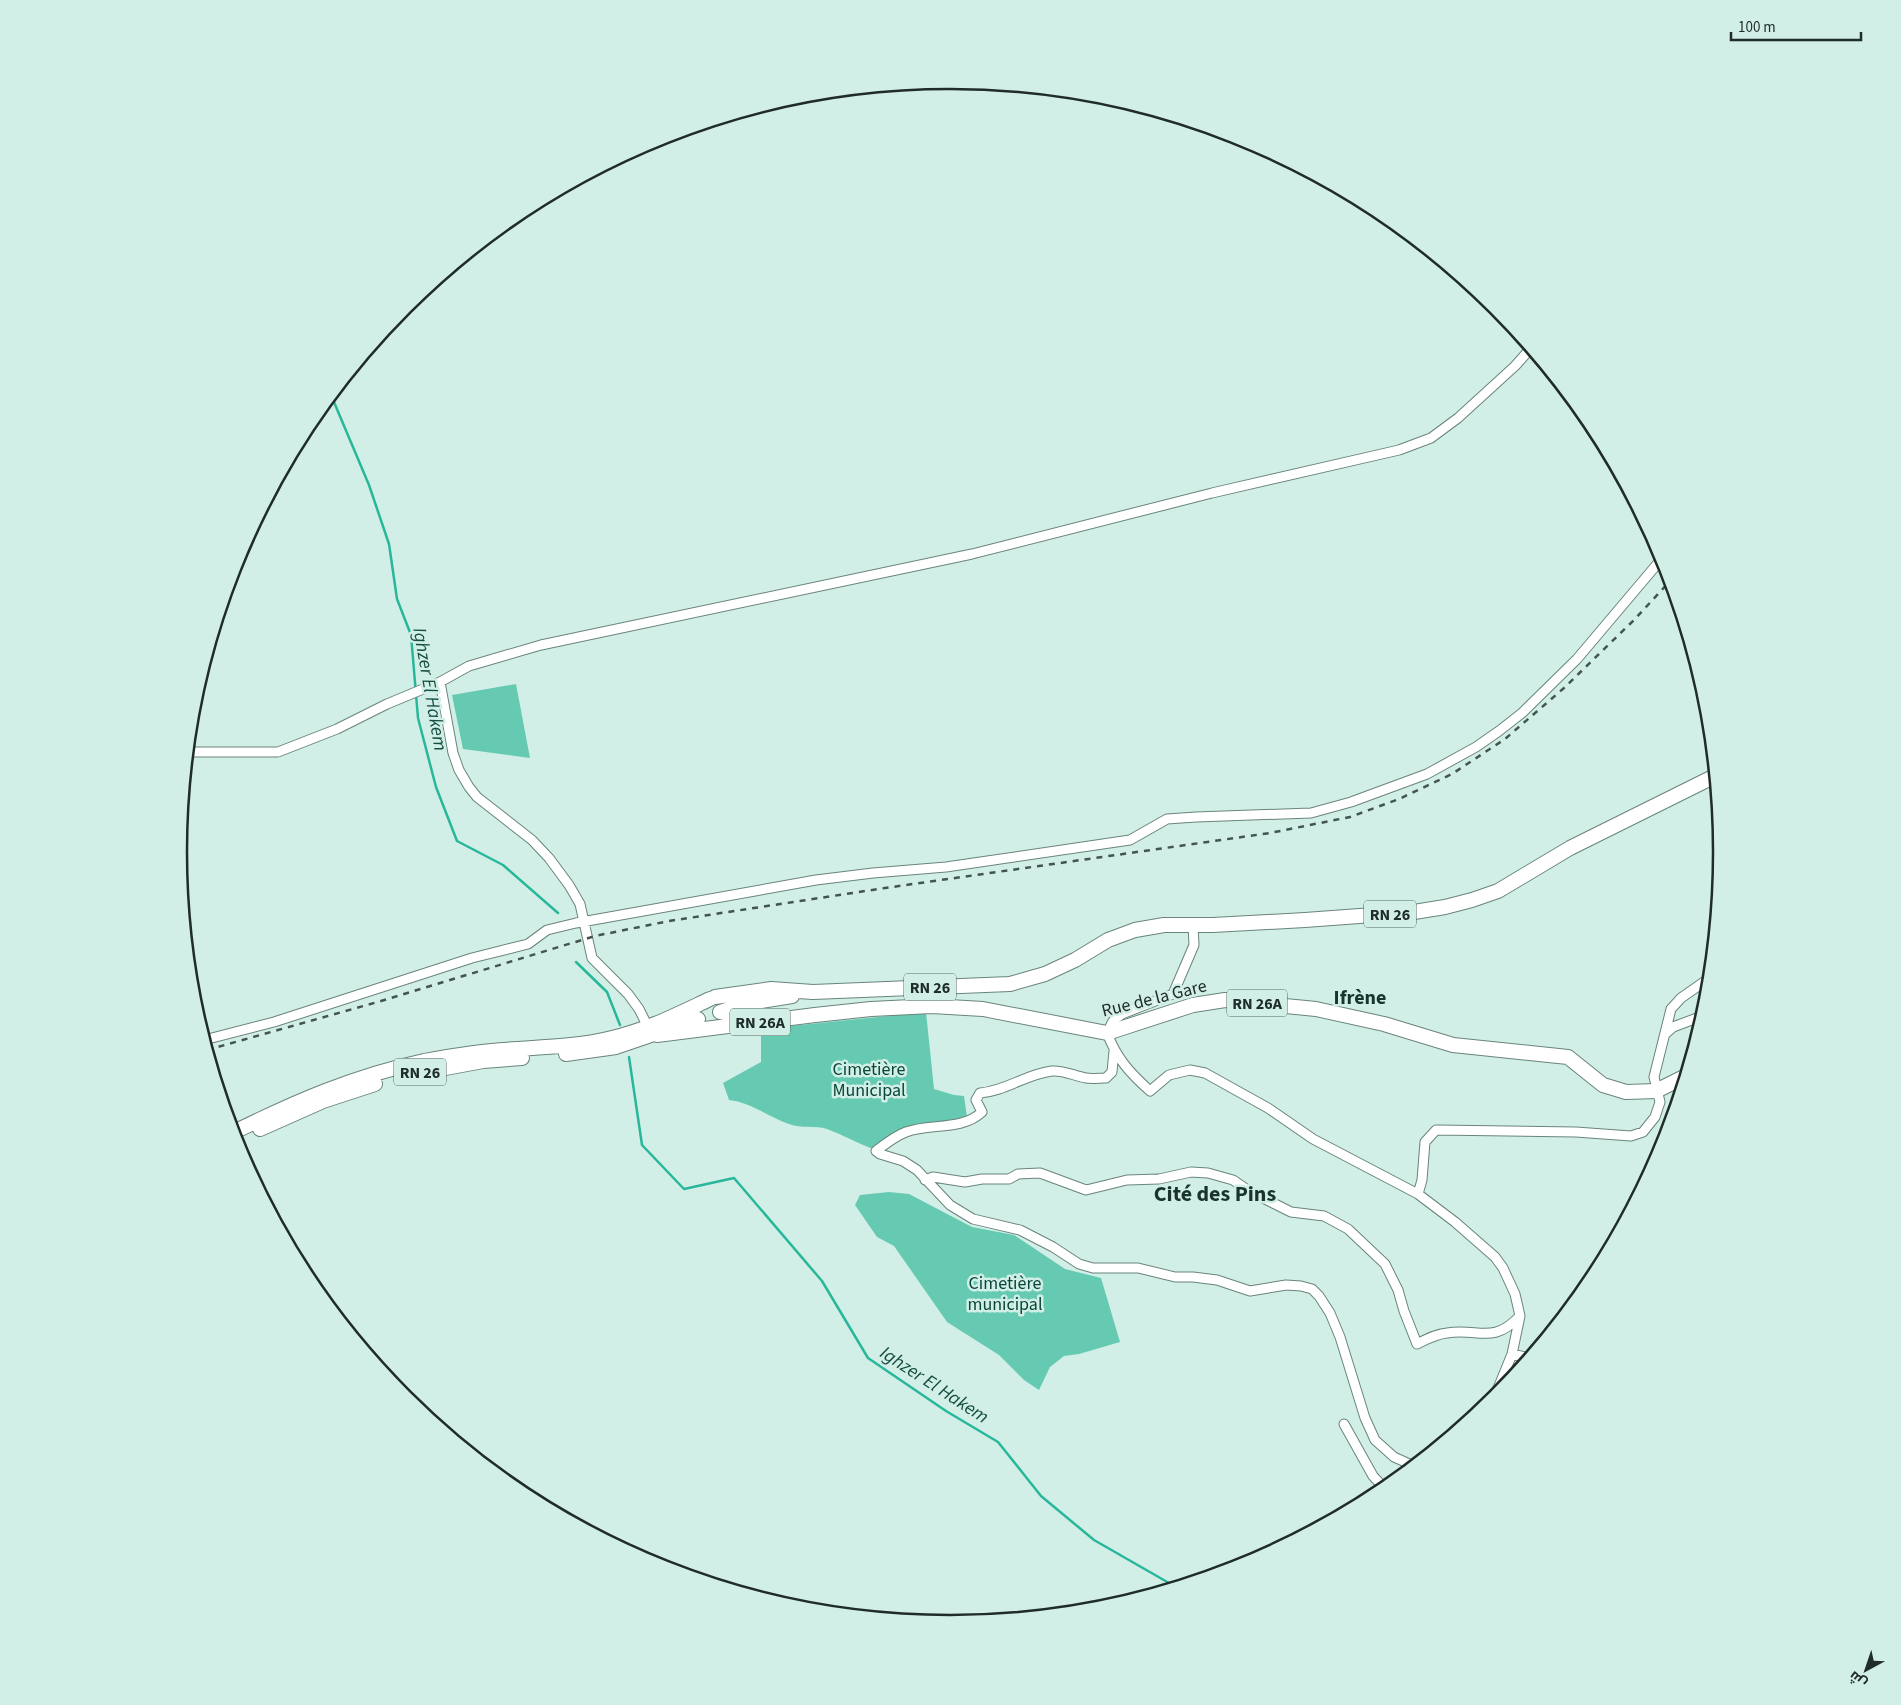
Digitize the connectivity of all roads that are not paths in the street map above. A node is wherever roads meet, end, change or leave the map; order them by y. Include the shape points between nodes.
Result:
1 (1527, 352) edge
2 (1657, 564) edge
3 (440, 682) junction
4 (193, 752) edge
5 (1711, 779) edge
6 (585, 922) junction
7 (1193, 924) junction
8 (1703, 983) edge
9 (813, 992) junction
10 (712, 998) junction
11 (717, 1013) junction
12 (815, 1015) junction
13 (1696, 1018) edge
14 (702, 1023) junction
15 (734, 1024) junction
16 (654, 1029) junction
17 (1107, 1033) junction
18 (1664, 1034) junction
19 (210, 1038) edge
20 (614, 1043) junction
21 (1114, 1051) junction
22 (1679, 1079) edge
23 (1656, 1091) junction
24 (239, 1129) edge
25 (243, 1139) edge
26 (925, 1180) junction
27 (1418, 1194) junction
28 (1520, 1316) junction
29 (1512, 1354) junction
30 (1524, 1357) edge
31 (1500, 1383) edge
32 (1344, 1424) dead end
33 (1408, 1463) edge
34 (1380, 1484) edge

1 - 3 street via 1458,418 1431,438 1399,450 972,554 541,645 469,666
2 - 6 street via 1578,659 1499,731 1427,774 1351,802 1312,813 1167,819 1130,840 946,867 816,880
3 - 4 street via 278,752
3 - 6 street via 454,753 469,787 549,858 580,904
5 - 7 main road, RN 26 via 1570,848 1498,891 1472,900 1414,912
6 - 16 street via 592,958 628,994
6 - 19 street via 547,930 528,944 472,958 274,1022
7 - 9 main road, RN 26 via 1164,924 1135,930 1108,940 1045,974 1010,984
7 - 17 street via 1194,945 1173,994 1122,1014 1113,1021
8 - 18 street via 1671,1009
9 - 10 main road, RN 26 via 771,989
9 - 11 main road via 744,1004
10 - 11 main road via 723,1003
10 - 16 main road, RN 26
11 - 12 main road
11 - 14 main road
11 - 15 main road via 722,1020
12 - 15 main road, Rue de la Gare / RN 26A
12 - 17 main road, Rue de la Gare / RN 26A via 872,1009 949,1007 983,1010
13 - 18 street
14 - 15 main road, Rue de la Gare / RN 26A
14 - 16 main road
16 - 20 main road, RN 26
17 - 21 street
17 - 23 main road, Rue de la Gare / RN 26A via 1193,1005 1225,1000 1316,1009 1384,1024 1453,1046 1568,1056 1603,1085 1626,1092
18 - 23 street via 1654,1077
20 - 24 main road, RN 26 via 489,1051 423,1062 338,1085
20 - 25 main road, RN 26 via 595,1052 483,1061 417,1072 323,1101
21 - 26 street via 1112,1072 1106,1078 1086,1078 1051,1071 1031,1076 992,1092 980,1093 976,1100 982,1112 975,1118 964,1123 905,1132 876,1151 903,1161
21 - 27 street via 1133,1076 1150,1091 1169,1075 1190,1070 1205,1073 1268,1108 1313,1139
22 - 23 main road, Rue de la Gare / RN 26A
23 - 27 street via 1660,1102 1655,1117 1642,1132 1631,1136 1436,1130 1425,1142
26 - 28 street via 933,1176 965,1182 1040,1174 1086,1190 1127,1180 1208,1173 1233,1180 1292,1212 1324,1216 1348,1228 1385,1264 1418,1344 1447,1333 1498,1333
26 - 33 street via 950,1205 973,1219 1020,1230 1079,1264 1093,1268 1138,1268 1175,1277 1217,1280 1250,1291 1286,1286 1312,1289 1330,1313 1375,1440 1394,1457
27 - 28 street via 1495,1257 1515,1294
28 - 29 street
29 - 30 street
29 - 31 street
32 - 34 street

